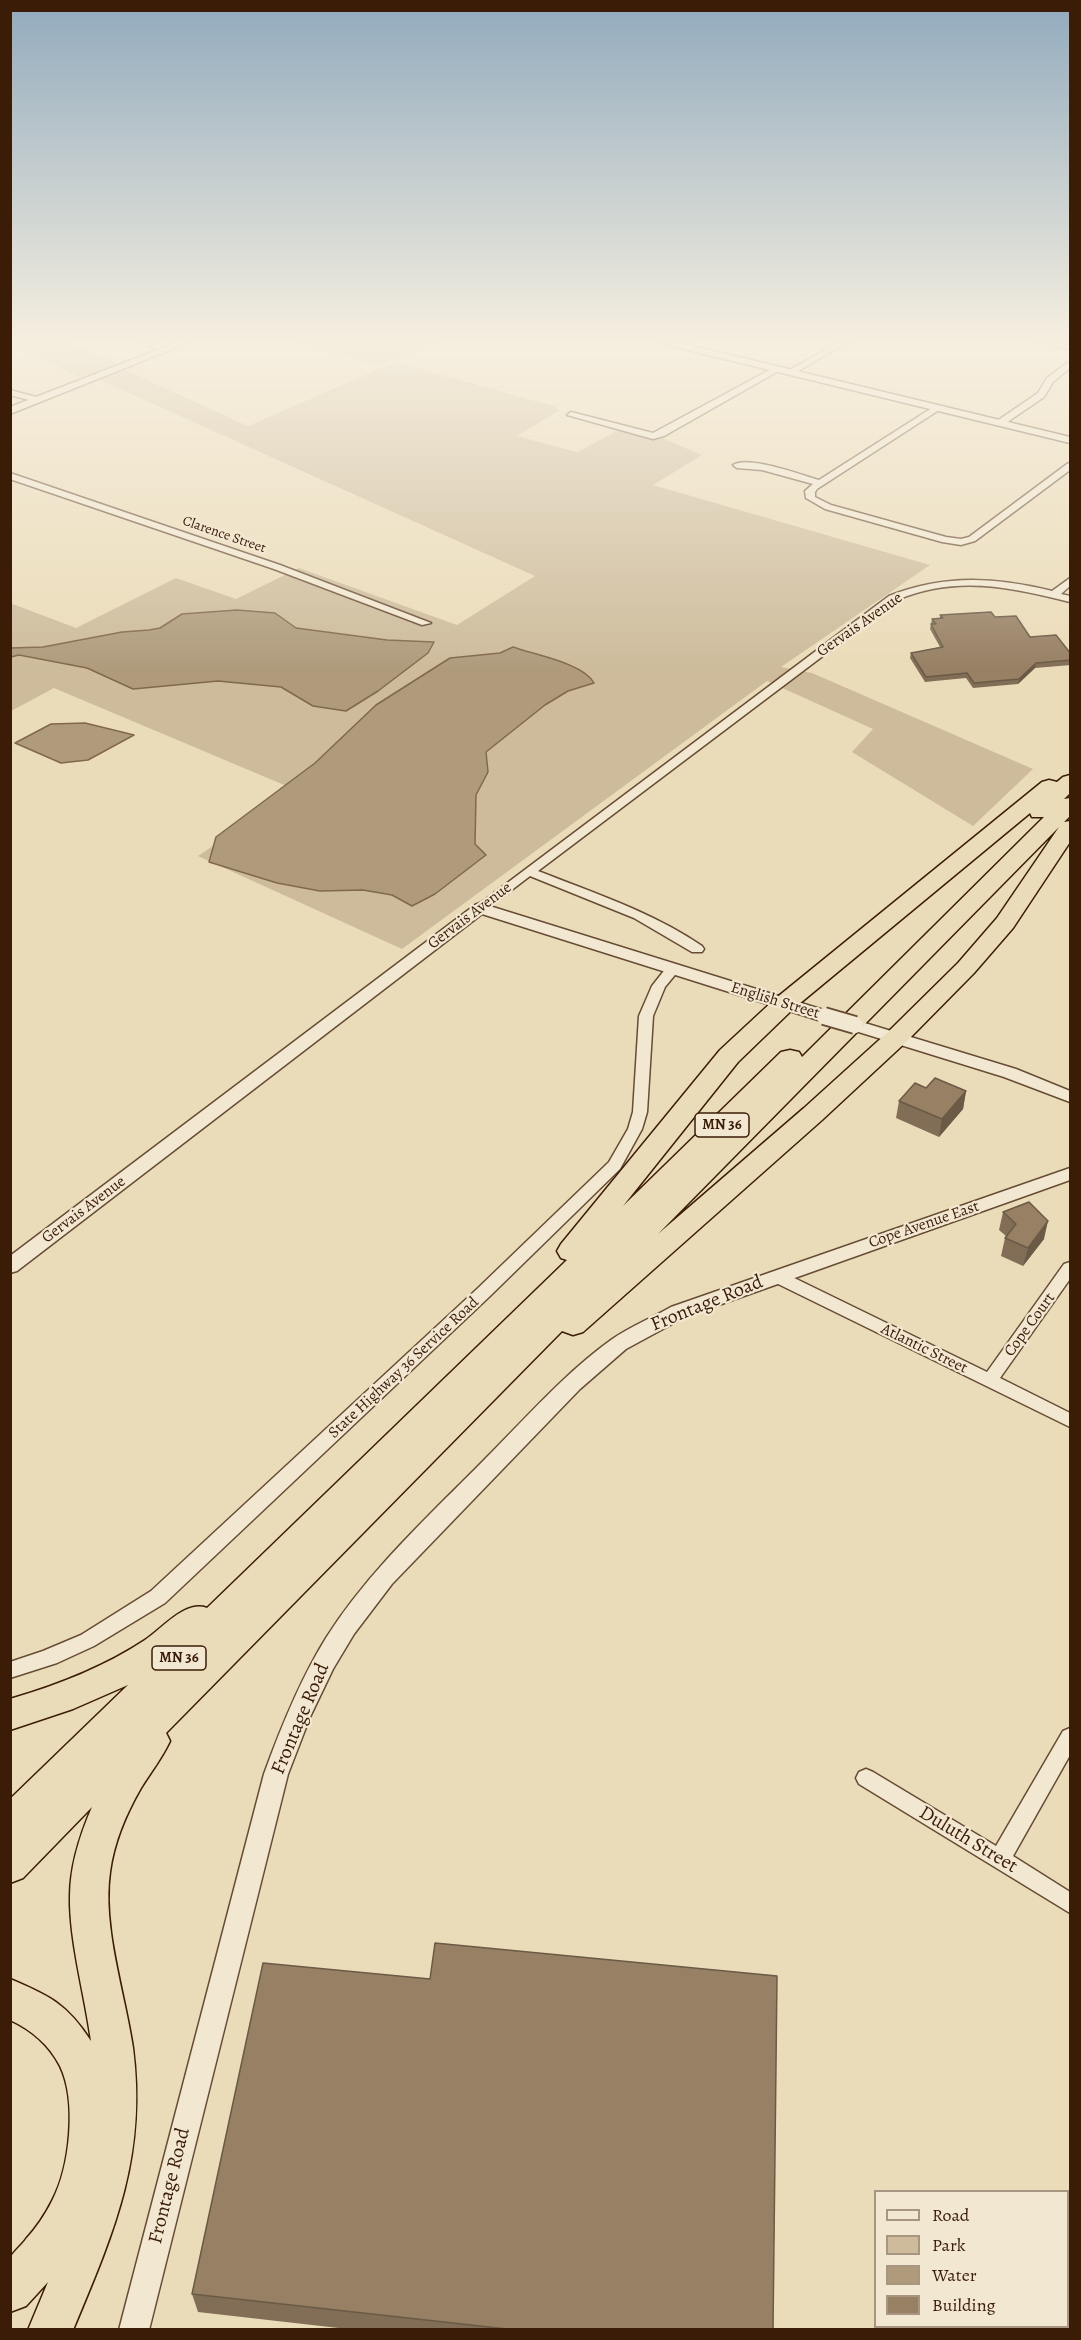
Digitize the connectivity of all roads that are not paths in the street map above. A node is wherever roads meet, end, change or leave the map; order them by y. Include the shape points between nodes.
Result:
1 (870, 451) edge
2 (737, 465) dead end
3 (1071, 466) edge
4 (10, 476) edge
5 (820, 483) junction
6 (1071, 581) edge
7 (1013, 586) junction
8 (1054, 595) junction
9 (1071, 601) edge
10 (426, 623) dead end
11 (1071, 768) edge
12 (1071, 781) edge
13 (1071, 804) edge
14 (1071, 827) edge
15 (528, 871) junction
16 (480, 908) junction
17 (697, 949) dead end
18 (672, 970) junction
19 (795, 1007) junction
20 (887, 1034) junction
21 (1071, 1097) edge
22 (1071, 1174) edge
23 (10, 1266) edge
24 (1071, 1268) edge
25 (778, 1277) junction
26 (989, 1381) junction
27 (475, 1400) junction
28 (1071, 1420) edge
29 (373, 1468) junction
30 (348, 1493) junction
31 (243, 1630) junction
32 (10, 1670) edge
33 (10, 1715) edge
34 (1071, 1737) edge
35 (866, 1778) dead end
36 (10, 1824) edge
37 (1000, 1859) junction
38 (10, 1865) edge
39 (1071, 1903) edge
40 (10, 1999) edge
41 (10, 2290) edge
42 (50, 2330) edge
43 (134, 2330) edge

1 - 5 street
2 - 5 street via 763,467
3 - 5 street via 972,539 961,542 820,505 810,494
4 - 10 street, Clarence Street via 277,567
6 - 8 street
7 - 8 street
7 - 9 street
7 - 15 street, Gervais Avenue via 972,581 940,583 893,598
8 - 9 street
11 - 19 highway
12 - 29 highway, MN 36
13 - 27 highway, MN 36
14 - 20 highway via 999,931 966,968
15 - 16 street, Gervais Avenue
15 - 17 street via 633,914
16 - 18 street, English Street
16 - 23 street, Gervais Avenue
18 - 19 street, English Street
18 - 32 street, State Highway 36 Service Road via 659,986 646,1016 640,1112 615,1165 159,1598 87,1642
19 - 20 street, English Street, bridge
19 - 29 highway via 714,1072 589,1231
20 - 21 street, English Street
20 - 27 highway via 746,1175 591,1310
22 - 25 street, Cope Avenue East
24 - 26 street, Cope Court
25 - 26 street, Atlantic Street
25 - 43 street, Frontage Road via 678,1312 597,1361 404,1554 335,1644 305,1699 276,1774
26 - 28 street, Atlantic Street
27 - 31 highway, MN 36
29 - 30 highway, MN 36
30 - 33 highway via 160,1648 85,1689
30 - 36 highway, MN 36
31 - 38 highway, MN 36
31 - 42 highway via 132,1768 114,1797 92,1862 90,1914 113,2053 116,2132 97,2214
34 - 37 street
35 - 37 street, Duluth Street
37 - 39 street, Duluth Street
40 - 41 highway via 46,2016 64,2035 78,2058 91,2107 85,2172 72,2207 50,2245

